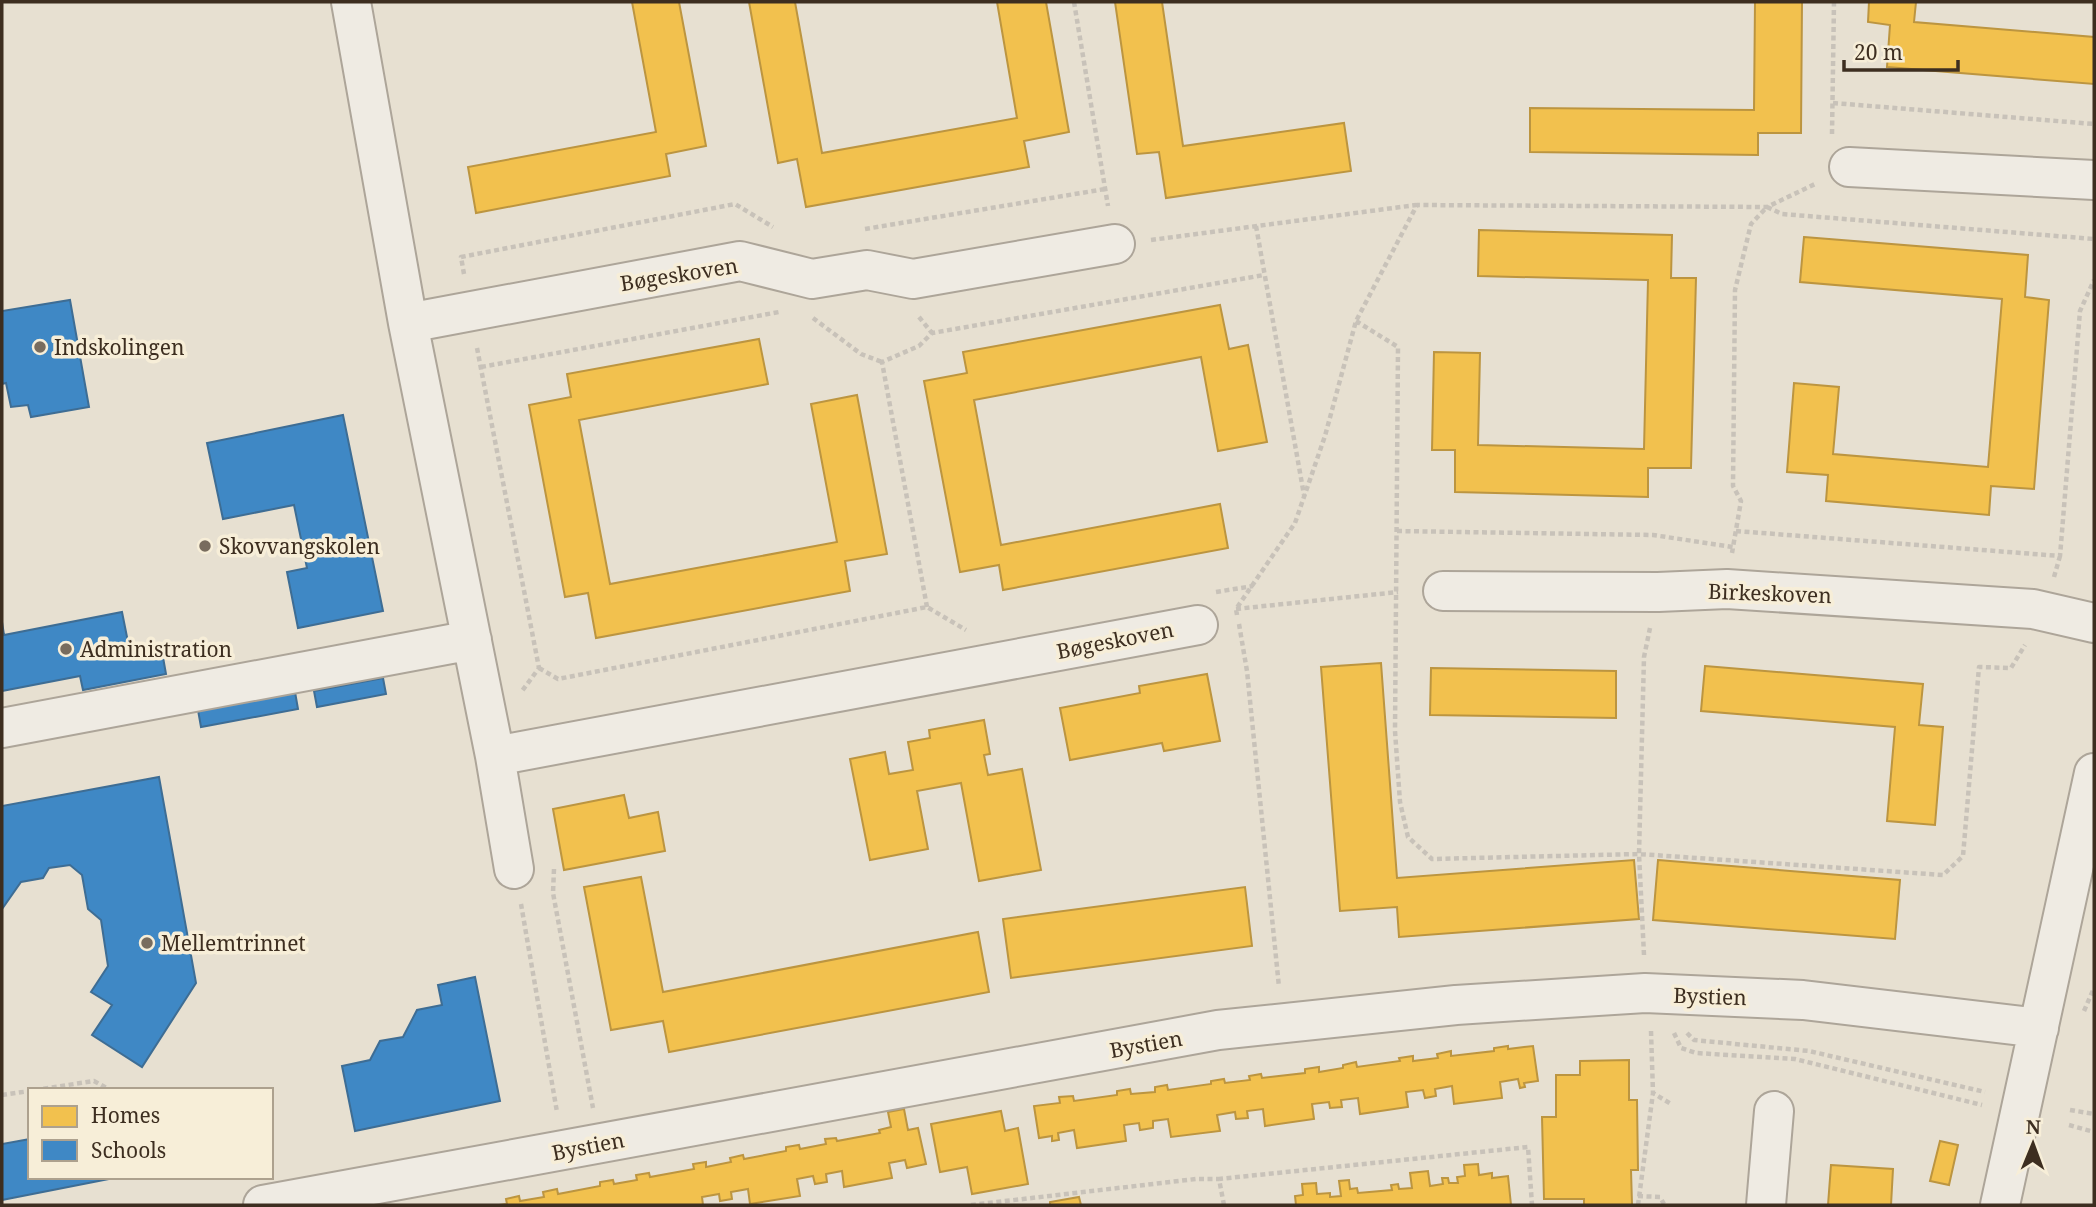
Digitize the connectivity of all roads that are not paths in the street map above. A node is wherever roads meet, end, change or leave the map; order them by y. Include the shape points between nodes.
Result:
1 (351, 2) edge
2 (1841, 171) road end
3 (2094, 180) edge
4 (1115, 244) road end
5 (408, 323) junction
6 (1443, 591) road end
7 (1206, 609) road end
8 (2094, 622) edge
9 (471, 640) junction
10 (2, 728) edge
11 (512, 753) junction
12 (2094, 773) edge
13 (514, 869) road end
14 (2039, 1028) junction
15 (1774, 1111) dead end
16 (263, 1205) edge
17 (1766, 1205) edge
18 (2000, 1205) edge

1 - 5 street
2 - 3 street
4 - 5 street, Bøgeskoven via 914,279 867,270 812,279 740,261
5 - 9 street
6 - 8 street, Birkeskoven via 1727,589 2020,608
7 - 11 street, Bøgeskoven
9 - 10 street
9 - 11 street
11 - 13 street
12 - 14 street
14 - 16 street, Bystien via 1803,1000 1648,1010 1456,1006 1283,1023 1218,1030
14 - 18 street
15 - 17 street

